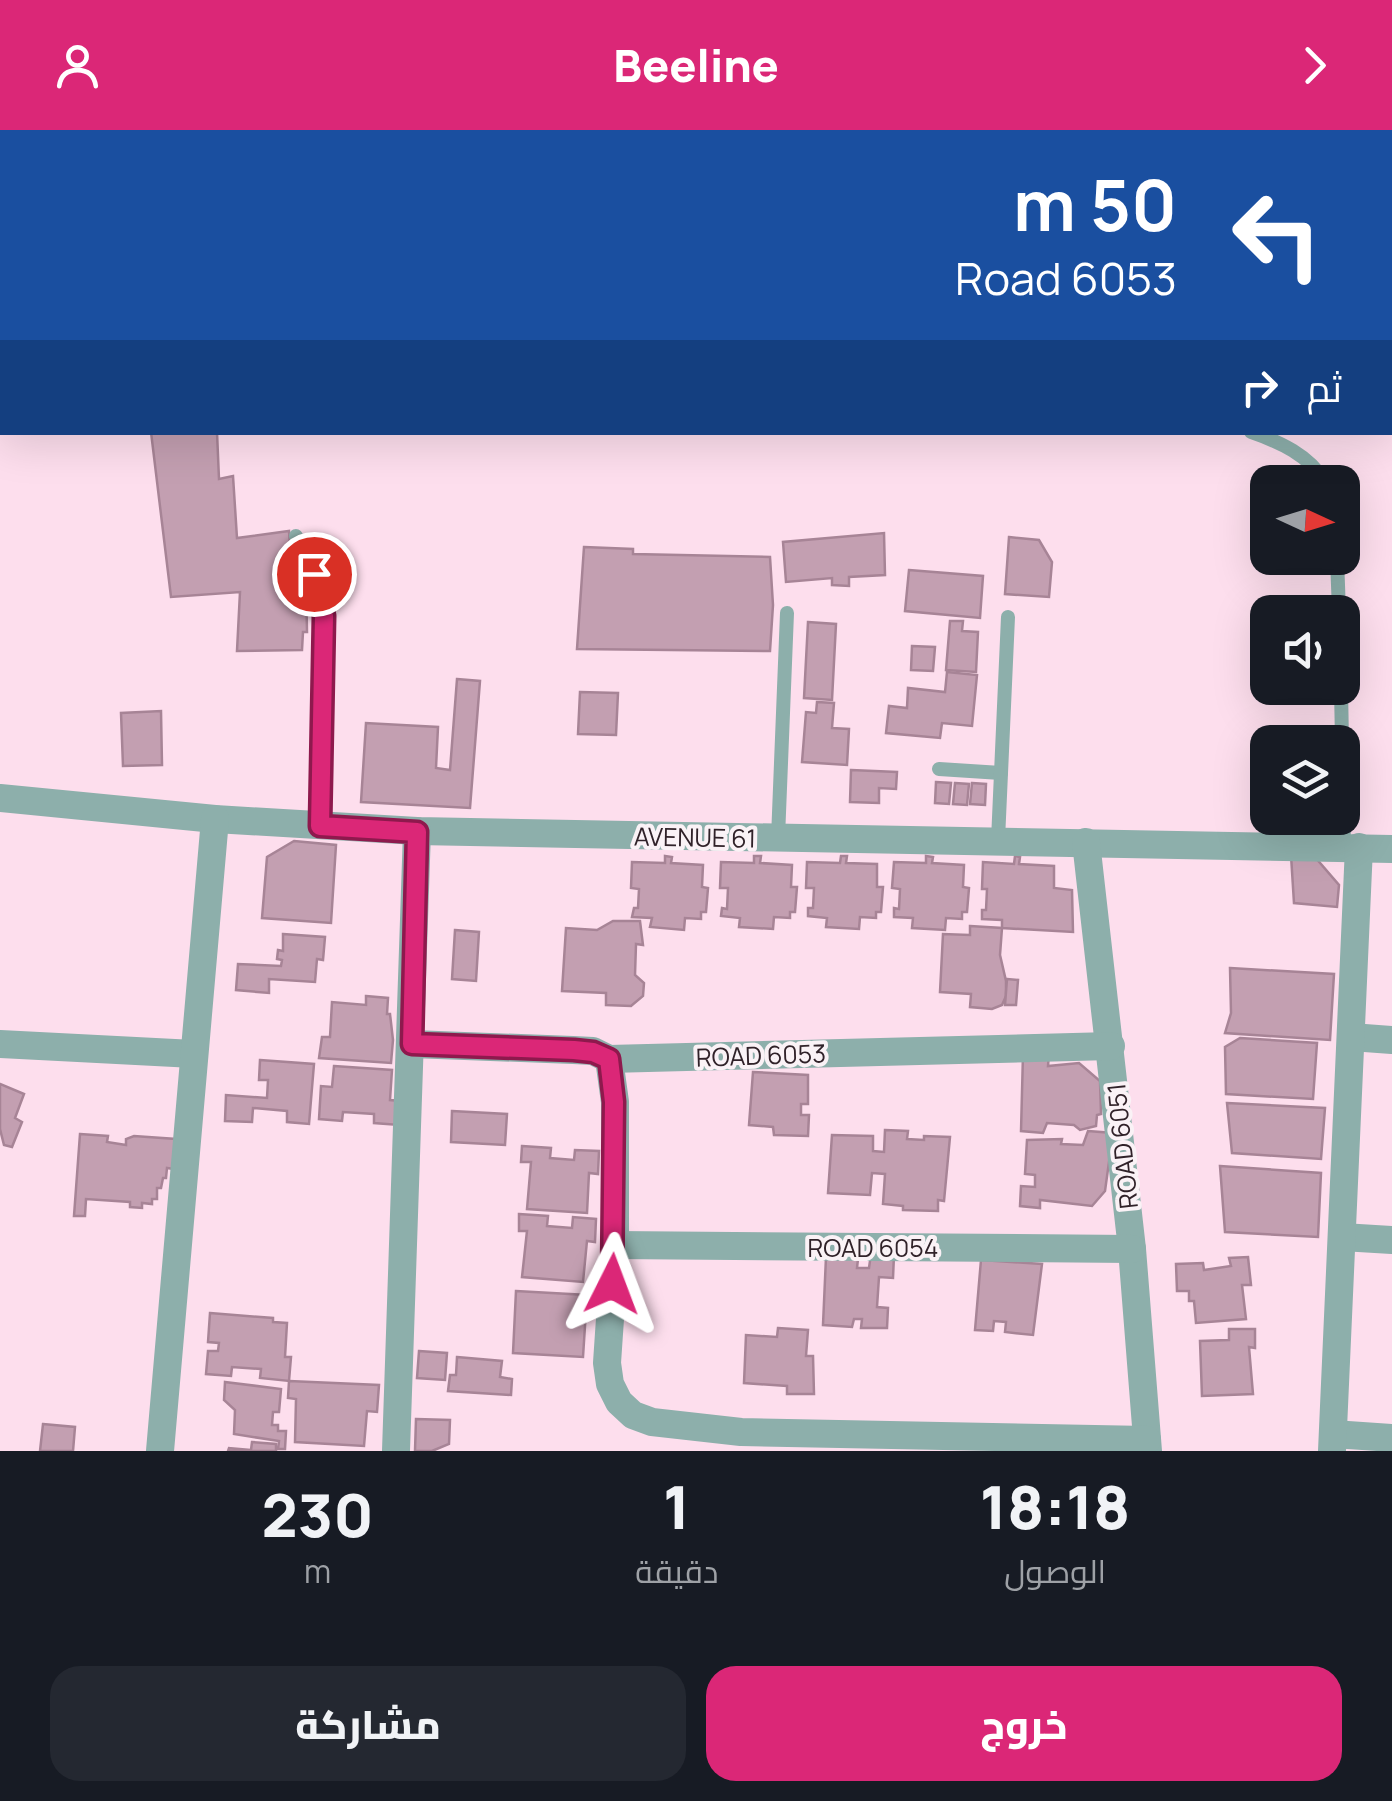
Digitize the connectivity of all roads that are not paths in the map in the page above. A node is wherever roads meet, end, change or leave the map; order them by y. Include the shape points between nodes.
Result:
1 (1259, 435) edge
2 (1311, 465) edge
3 (296, 536) dead end
4 (787, 613) dead end
5 (1008, 617) dead end
6 (939, 769) dead end
7 (1001, 773) junction
8 (0, 798) edge
9 (215, 819) junction
10 (320, 826) junction
11 (417, 832) junction
12 (1351, 835) edge
13 (778, 838) junction
14 (998, 840) junction
15 (1086, 842) junction
16 (1352, 847) junction
17 (1392, 849) edge
18 (1351, 1037) junction
19 (1392, 1040) edge
20 (0, 1044) edge
21 (412, 1044) junction
22 (1111, 1046) junction
23 (194, 1054) junction
24 (609, 1059) junction
25 (1342, 1237) junction
26 (1392, 1240) edge
27 (614, 1245) junction
28 (1132, 1249) junction
29 (1392, 1438) edge
30 (742, 1441) edge
31 (1333, 1442) edge
32 (1148, 1446) edge
33 (160, 1451) edge
34 (396, 1451) edge

1 - 2 lane
3 - 10 lane via 324,616
4 - 13 lane
5 - 7 lane
6 - 7 lane
7 - 14 lane
8 - 9 street, AVENUE 61
9 - 10 street, AVENUE 61
9 - 23 street
10 - 11 street, AVENUE 61
11 - 13 street, AVENUE 61
11 - 21 street
12 - 16 lane
13 - 14 street, AVENUE 61
14 - 15 street, AVENUE 61
15 - 16 street, AVENUE 61
15 - 22 street, ROAD 6051
16 - 17 street, AVENUE 61
16 - 18 street
18 - 19 street
18 - 25 street
20 - 23 street
21 - 24 street, ROAD 6053 via 574,1050
21 - 34 street
22 - 24 street, ROAD 6053
22 - 28 street, ROAD 6051
23 - 33 street
24 - 27 street
25 - 26 street
25 - 31 street
27 - 28 street, ROAD 6054
27 - 30 street via 607,1363 619,1402 652,1422
28 - 32 street, ROAD 6051
29 - 31 street
30 - 32 street

